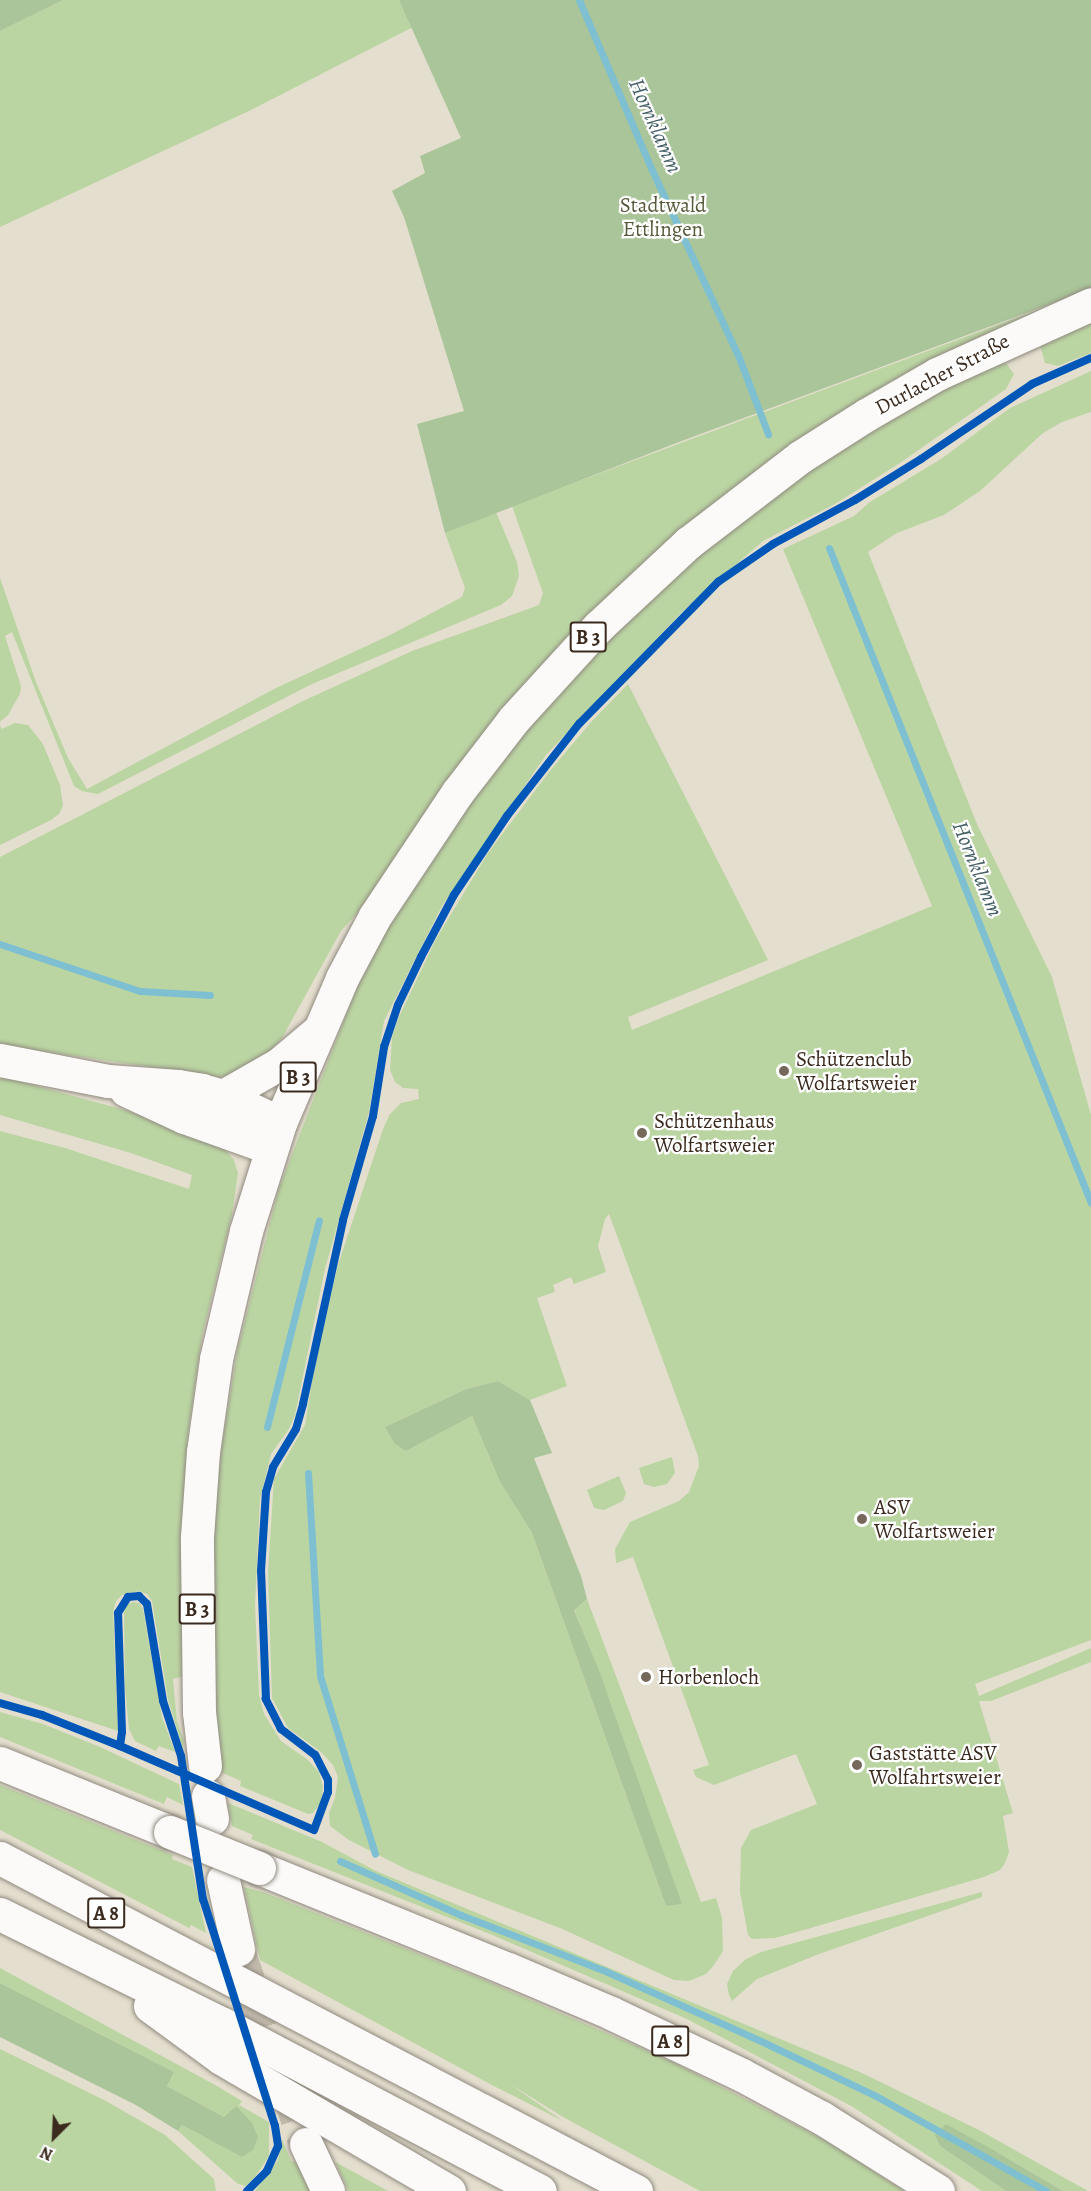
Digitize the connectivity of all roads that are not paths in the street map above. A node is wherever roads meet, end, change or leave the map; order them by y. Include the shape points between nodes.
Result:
1 (1091, 304) edge
2 (317, 1032) junction
3 (0, 1060) edge
4 (108, 1081) junction
5 (224, 1096) junction
6 (276, 1136) junction
7 (0, 1763) edge
8 (208, 1794) dead end
9 (0, 1858) edge
10 (223, 1880) dead end
11 (0, 1914) edge
12 (238, 1949) tunnel mouth
13 (85, 1959) junction
14 (306, 2144) tunnel mouth
15 (328, 2191) edge
16 (449, 2191) edge
17 (540, 2191) edge
18 (636, 2191) edge
19 (938, 2191) edge

1 - 2 main road, Durlacher Straße / B 3 via 937,374 800,457 649,577 514,719 457,793 403,872 342,978
2 - 5 main road via 279,1064
2 - 6 main road, B 3
3 - 4 main road
4 - 5 main road via 178,1086
4 - 6 main road via 184,1117
5 - 6 main road
6 - 8 main road, B 3 via 235,1275 216,1359 203,1452 196,1625 199,1712
7 - 19 main road, A 8, bridge via 549,1986 732,2070 822,2118
9 - 18 main road, A 8
10 - 12 main road
11 - 13 main road, A 8
13 - 16 main road, A 8 via 221,2058
13 - 17 main road, A 8 via 223,2024
14 - 15 main road

